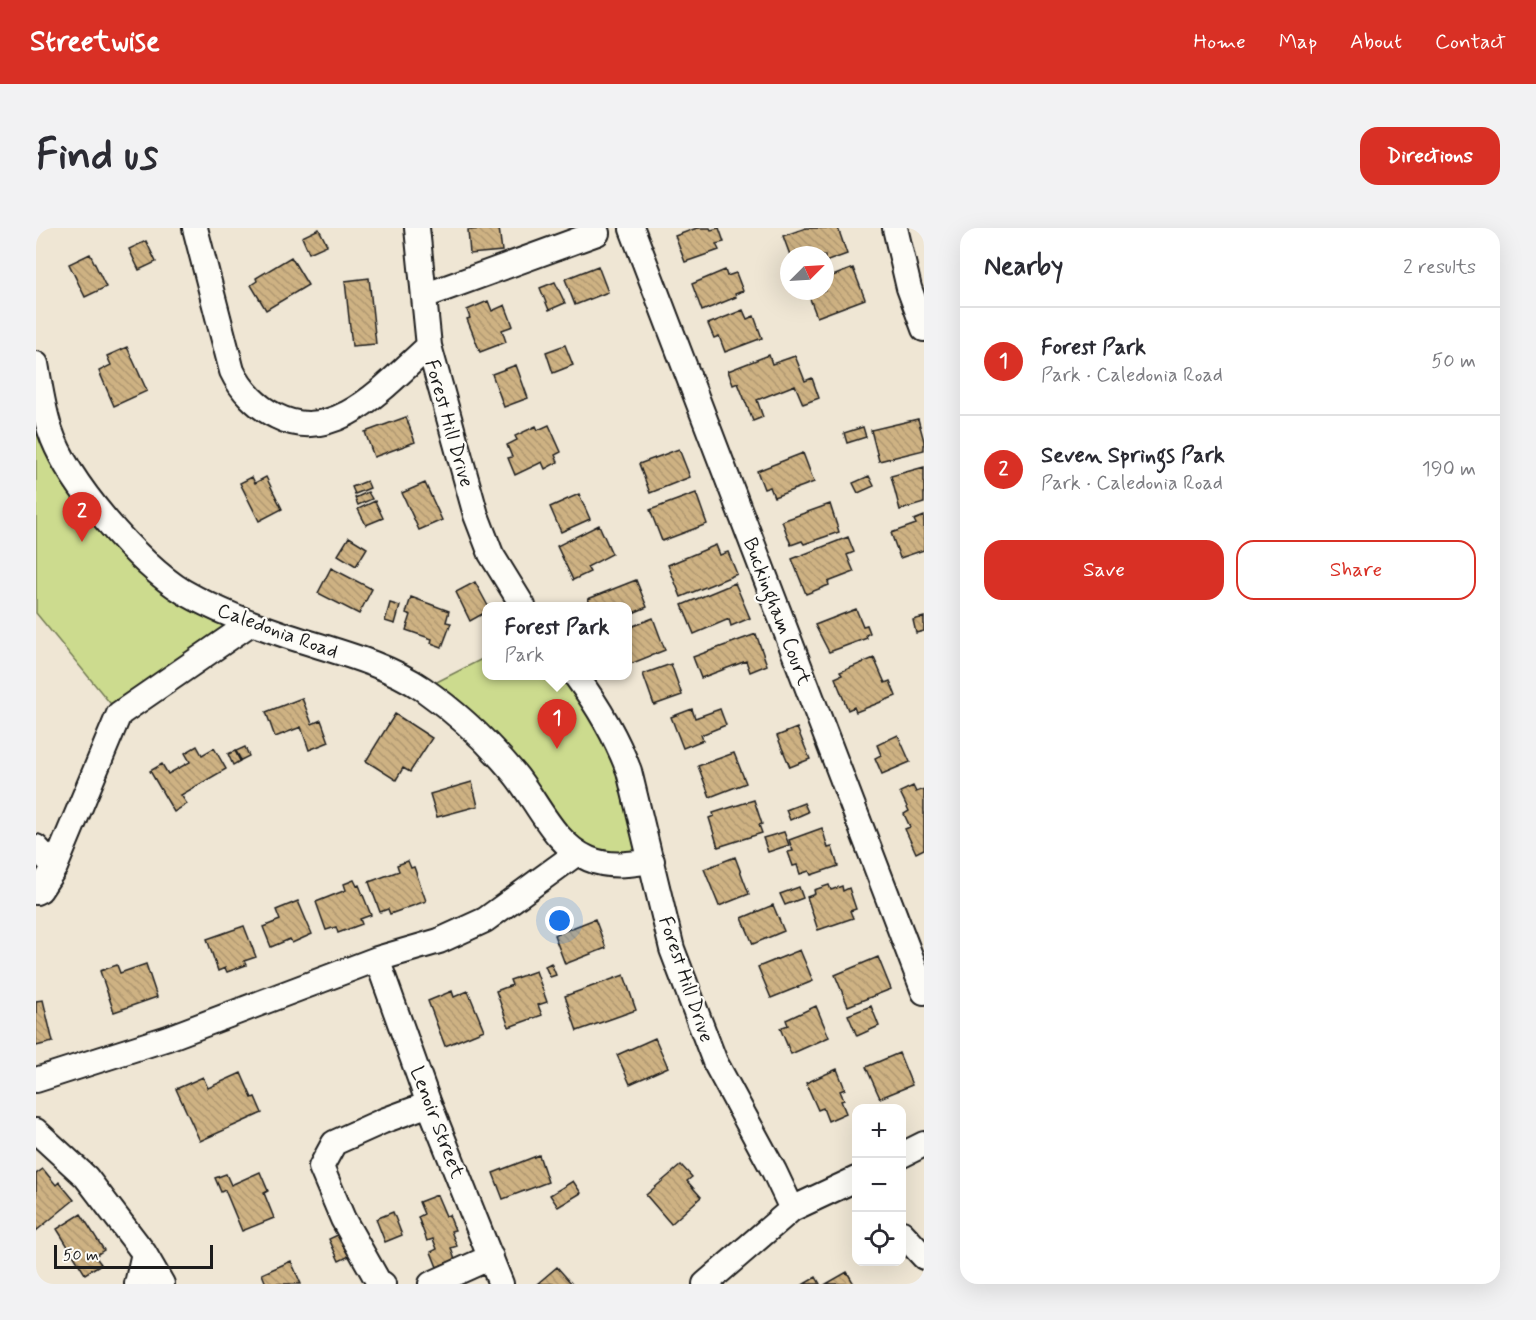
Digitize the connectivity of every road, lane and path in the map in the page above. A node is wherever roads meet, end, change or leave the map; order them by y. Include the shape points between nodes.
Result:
1 (195, 228) edge
2 (417, 228) edge
3 (895, 228) edge
4 (633, 229) edge
5 (590, 230) edge
6 (424, 296) junction
7 (924, 329) edge
8 (429, 346) junction
9 (36, 364) edge
10 (520, 602) edge
11 (251, 622) junction
12 (579, 680) edge
13 (36, 847) edge
14 (577, 852) junction
15 (652, 861) junction
16 (55, 867) junction
17 (36, 892) edge
18 (377, 959) junction
19 (924, 992) edge
20 (36, 1080) edge
21 (429, 1104) junction
22 (36, 1131) edge
23 (924, 1144) edge
24 (906, 1153) edge
25 (852, 1183) edge
26 (792, 1209) junction
27 (906, 1237) edge
28 (144, 1252) junction
29 (491, 1257) junction
30 (924, 1257) edge
31 (136, 1284) edge
32 (162, 1284) edge
33 (383, 1284) edge
34 (431, 1284) edge
35 (501, 1284) edge
36 (705, 1284) edge

1 - 8 street via 232,371 240,387 279,418 296,425 336,420 358,408
2 - 6 street, Forest Hill Drive
3 - 7 street via 909,288
4 - 5 street via 621,233
4 - 19 street, Buckingham Court
5 - 6 street
6 - 8 street, Forest Hill Drive
8 - 10 street, Forest Hill Drive via 476,515 490,554
9 - 11 street, Caledonia Road via 50,430 94,504 159,573 184,591
11 - 14 street, Caledonia Road via 391,672 423,690 480,735 515,774 561,838
11 - 16 street via 120,714
12 - 15 street, Forest Hill Drive via 619,744
13 - 16 street
14 - 15 street, Caledonia Road via 590,860 611,864
14 - 18 street via 485,920 439,941
15 - 26 street, Forest Hill Drive via 672,949 715,1062
16 - 17 street
18 - 20 street via 168,1038
18 - 21 street, Lenoir Street
21 - 29 street, Lenoir Street
21 - 33 street via 334,1143 321,1167 343,1219
22 - 28 street via 86,1177
23 - 24 street
25 - 26 street
26 - 36 street
27 - 30 street
28 - 31 street
28 - 32 street
29 - 34 street
29 - 35 street, Lenoir Street

